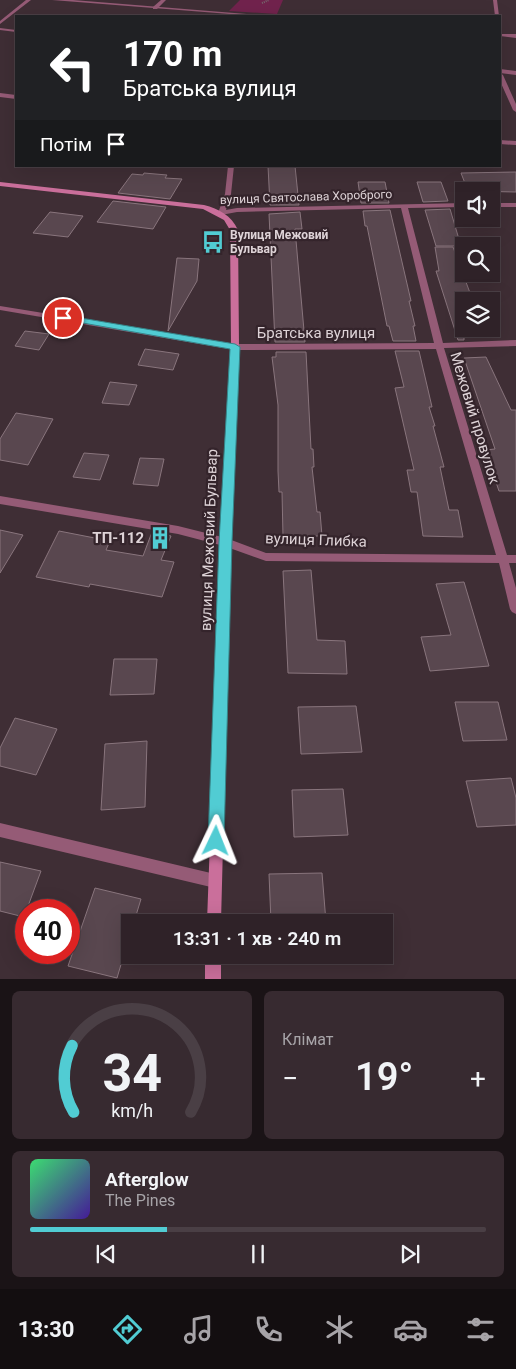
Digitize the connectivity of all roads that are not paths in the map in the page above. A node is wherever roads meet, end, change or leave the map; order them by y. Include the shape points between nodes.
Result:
1 (29, 0) edge
2 (54, 0) edge
3 (164, 0) edge
4 (495, 0) edge
5 (156, 8) junction
6 (257, 15) edge
7 (497, 15) edge
8 (0, 23) edge
9 (0, 29) edge
10 (15, 31) edge
11 (501, 35) edge
12 (516, 36) edge
13 (501, 73) edge
14 (516, 73) edge
15 (501, 75) edge
16 (0, 95) edge
17 (15, 97) edge
18 (516, 110) edge
19 (501, 142) edge
20 (516, 143) edge
21 (231, 167) edge
22 (0, 184) edge
23 (455, 205) edge
24 (500, 205) edge
25 (516, 205) edge
26 (404, 206) junction
27 (221, 213) junction
28 (0, 308) edge
29 (516, 343) edge
30 (439, 346) junction
31 (235, 347) junction
32 (0, 500) edge
33 (226, 542) junction
34 (503, 559) junction
35 (516, 559) edge
36 (516, 609) edge
37 (0, 830) edge
38 (215, 881) junction
39 (214, 914) edge
40 (213, 964) edge
41 (212, 979) edge

1 - 8 street
2 - 5 street
3 - 5 street
4 - 7 street
5 - 6 street
9 - 10 street
11 - 12 street
13 - 14 street
15 - 18 street
16 - 17 street
19 - 20 street
21 - 27 street via 228,194
22 - 27 street, вулиця Святослава Хороброго via 182,203
23 - 26 street, вулиця Святослава Хороброго
24 - 25 street
26 - 27 street, вулиця Святослава Хороброго
26 - 30 street, Межовий провулок
27 - 31 street, вулиця Межовий Бульвар via 230,220 234,230
28 - 31 street, Братська вулиця
29 - 30 street, Братська вулиця
30 - 31 street, Братська вулиця
30 - 34 street, Межовий провулок
31 - 33 street, вулиця Межовий Бульвар
32 - 33 street, вулиця Глибка via 178,530
33 - 34 street, вулиця Глибка via 266,557
33 - 38 street, вулиця Межовий Бульвар
34 - 35 street, вулиця Глибка
34 - 36 street, Межовий провулок
37 - 38 street
38 - 39 street, вулиця Межовий Бульвар
40 - 41 street

